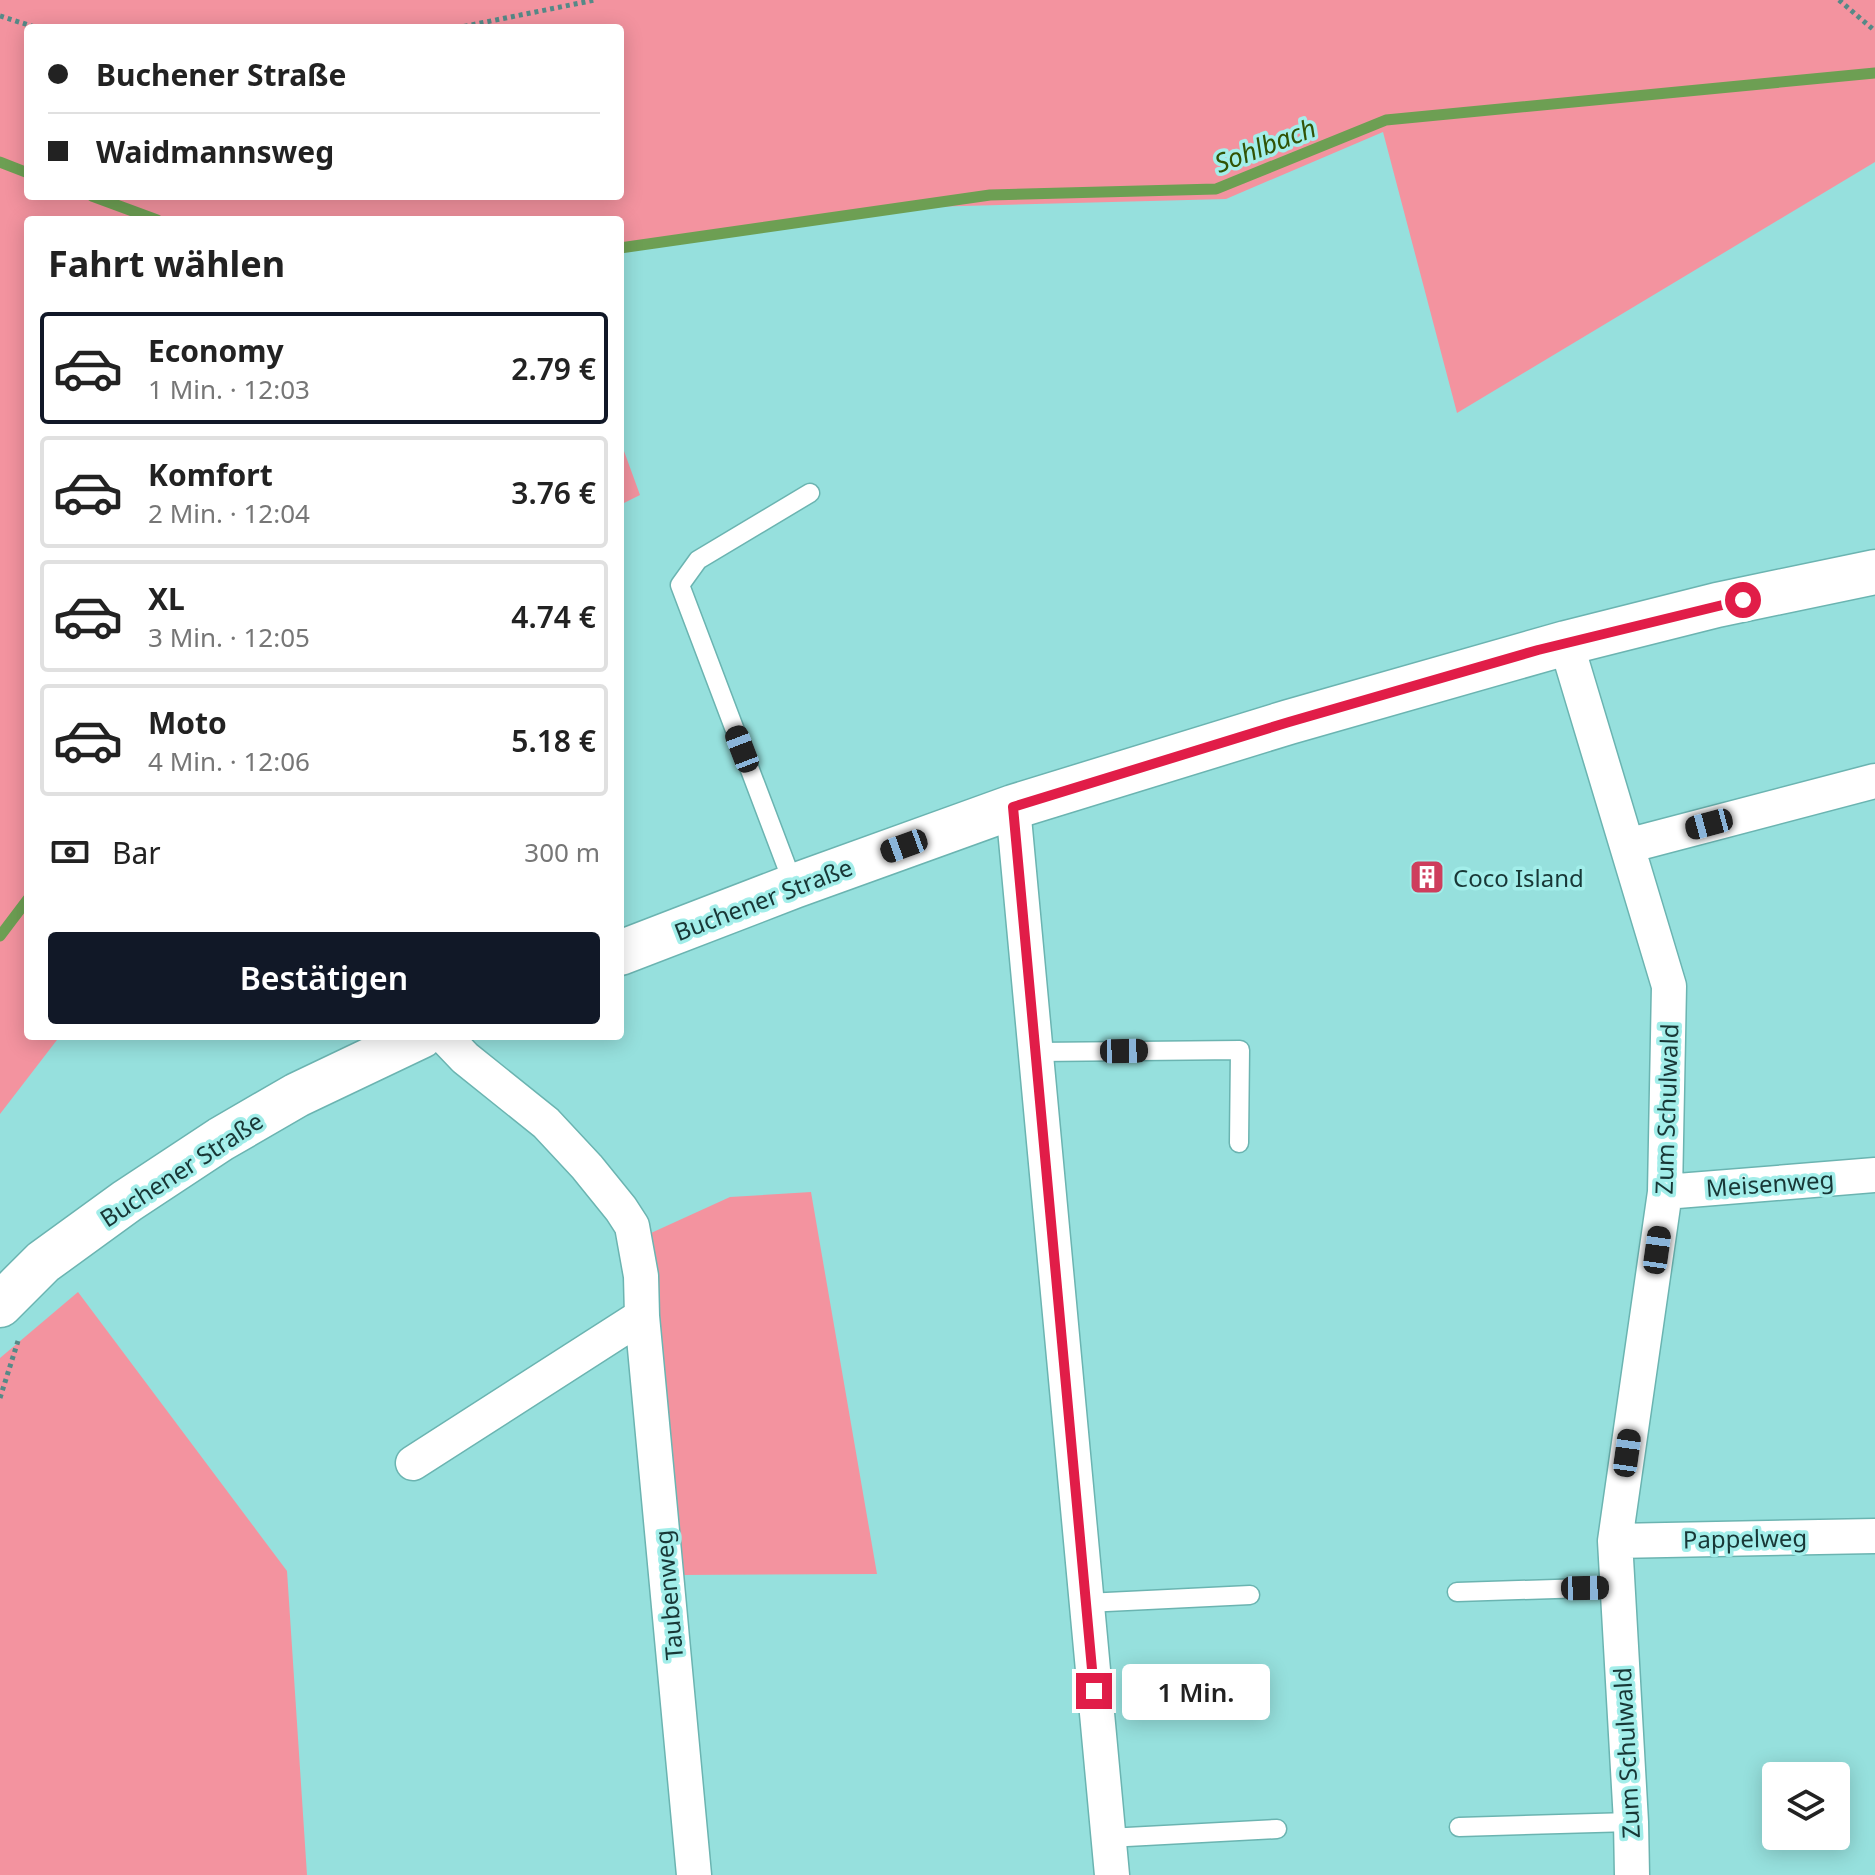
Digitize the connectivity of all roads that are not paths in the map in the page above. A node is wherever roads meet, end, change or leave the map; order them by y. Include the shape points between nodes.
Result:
1 (810, 493) dead end
2 (1875, 572) edge
3 (1566, 643) junction
4 (1875, 781) edge
5 (1013, 807) junction
6 (1627, 846) junction
7 (794, 886) junction
8 (624, 951) edge
9 (413, 1040) edge
10 (448, 1040) edge
11 (1037, 1052) junction
12 (1239, 1143) dead end
13 (1875, 1175) edge
14 (1665, 1192) junction
15 (0, 1305) edge
16 (642, 1316) junction
17 (413, 1463) dead end
18 (1875, 1536) edge
19 (1615, 1541) junction
20 (1617, 1587) junction
21 (1457, 1592) dead end
22 (1250, 1595) dead end
23 (1086, 1603) junction
24 (1631, 1822) junction
25 (1459, 1827) dead end
26 (1277, 1829) dead end
27 (1108, 1838) junction
28 (694, 1875) edge
29 (1112, 1875) edge
30 (1632, 1875) edge

1 - 7 lane via 698,560 680,585
2 - 3 street, Buchener Straße
3 - 5 street, Buchener Straße
3 - 6 street, Zum Schulwald
4 - 6 street
5 - 7 street, Buchener Straße
5 - 11 street
6 - 14 street, Zum Schulwald via 1669,986
7 - 8 street, Buchener Straße
9 - 15 street, Buchener Straße via 297,1095 221,1139 43,1262
10 - 16 street, Taubenweg via 546,1123 621,1209 632,1226
11 - 12 lane via 1240,1050
11 - 23 street
13 - 14 street, Meisenweg
14 - 19 street, Zum Schulwald
16 - 17 street
16 - 28 street, Taubenweg
18 - 19 street, Pappelweg
19 - 20 street, Zum Schulwald
20 - 21 lane
20 - 24 street, Zum Schulwald
22 - 23 lane
23 - 27 street
24 - 25 lane
24 - 30 street, Zum Schulwald
26 - 27 lane
27 - 29 street

